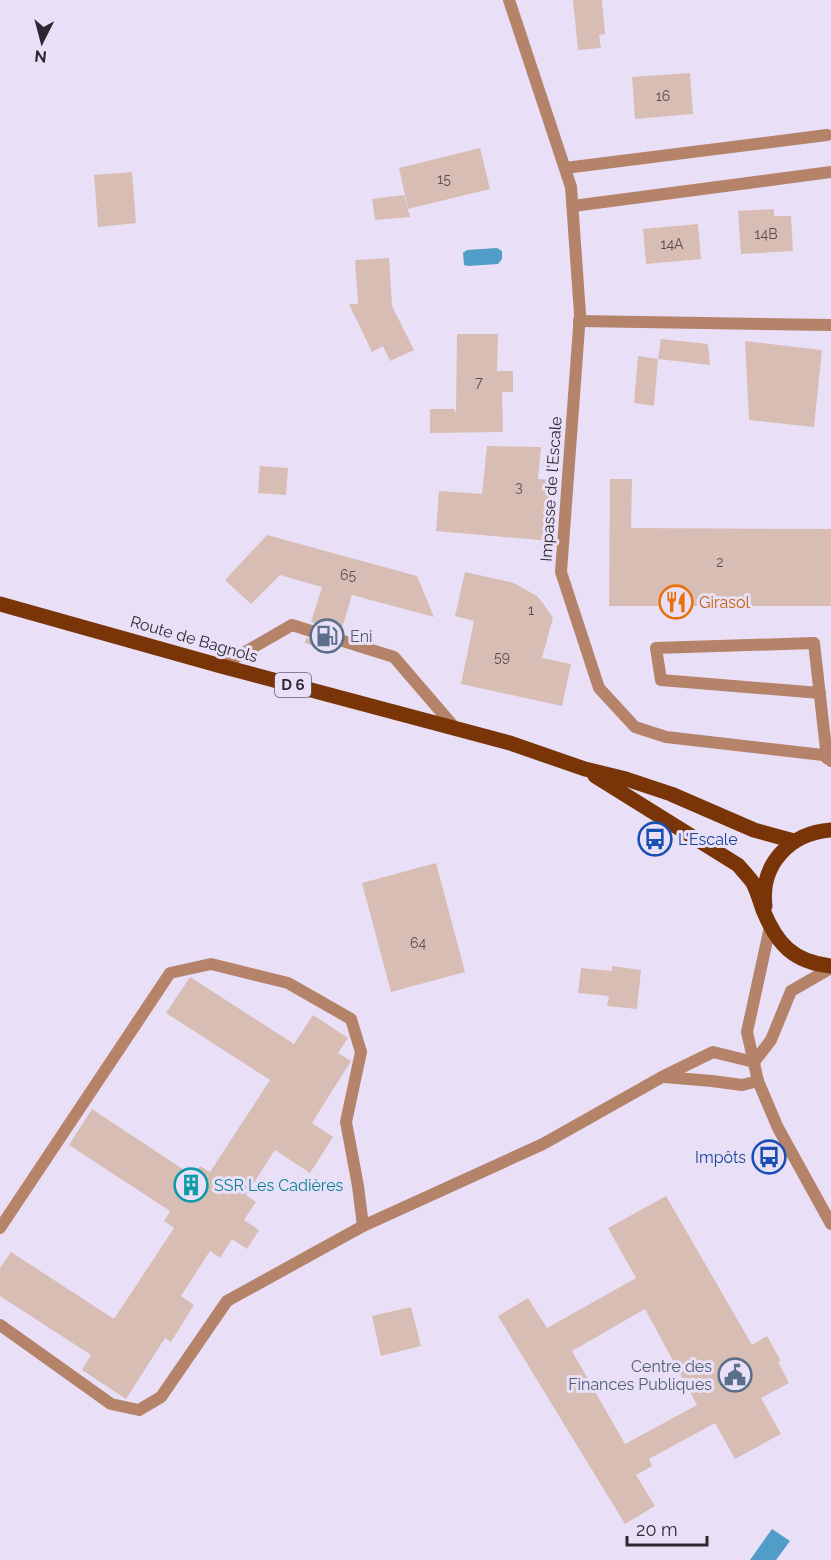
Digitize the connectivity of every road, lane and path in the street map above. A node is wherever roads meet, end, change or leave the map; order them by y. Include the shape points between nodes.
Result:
1 (509, 0) edge
2 (827, 135) dead end
3 (565, 168) junction
4 (831, 172) edge
5 (573, 206) junction
6 (579, 321) junction
7 (831, 325) edge
8 (0, 604) edge
9 (221, 666) junction
10 (820, 693) junction
11 (455, 728) junction
12 (829, 760) edge
13 (585, 769) junction
14 (831, 822) edge
15 (831, 831) edge
16 (797, 839) junction
17 (768, 922) junction
18 (831, 967) edge
19 (754, 1062) junction
20 (662, 1077) junction
21 (758, 1081) junction
22 (831, 1224) edge
23 (363, 1226) junction
24 (0, 1228) edge
25 (0, 1325) edge

1 - 3 street, Impasse de l'Escale
2 - 3 street
3 - 5 street, Impasse de l'Escale
4 - 5 street
5 - 6 street, Impasse de l'Escale
6 - 7 street
6 - 12 street, Impasse de l'Escale via 561,572 599,688 635,727 666,737 823,755
8 - 9 main road, Route de Bagnols / D 6
9 - 11 main road, Route de Bagnols / D 6
9 - 11 street via 292,625 394,657
10 - 10 street via 814,643 656,648 661,680
10 - 12 street
11 - 13 main road, Route de Bagnols / D 6
13 - 16 main road, D 6 via 671,794 754,830
13 - 17 main road, D 6 via 738,865 753,883
14 - 16 street
15 - 16 main road
16 - 17 main road via 778,855 768,874 764,896
17 - 18 main road via 781,943 796,956
17 - 19 street via 747,1032
18 - 19 street via 791,992 771,1040
19 - 20 street via 712,1052
19 - 21 street
20 - 21 street via 742,1085
20 - 23 street via 543,1144
21 - 22 street via 778,1128
23 - 24 street via 346,1122 361,1052 351,1019 288,983 211,964 170,973
23 - 25 street via 227,1301 161,1396 140,1410 111,1404

